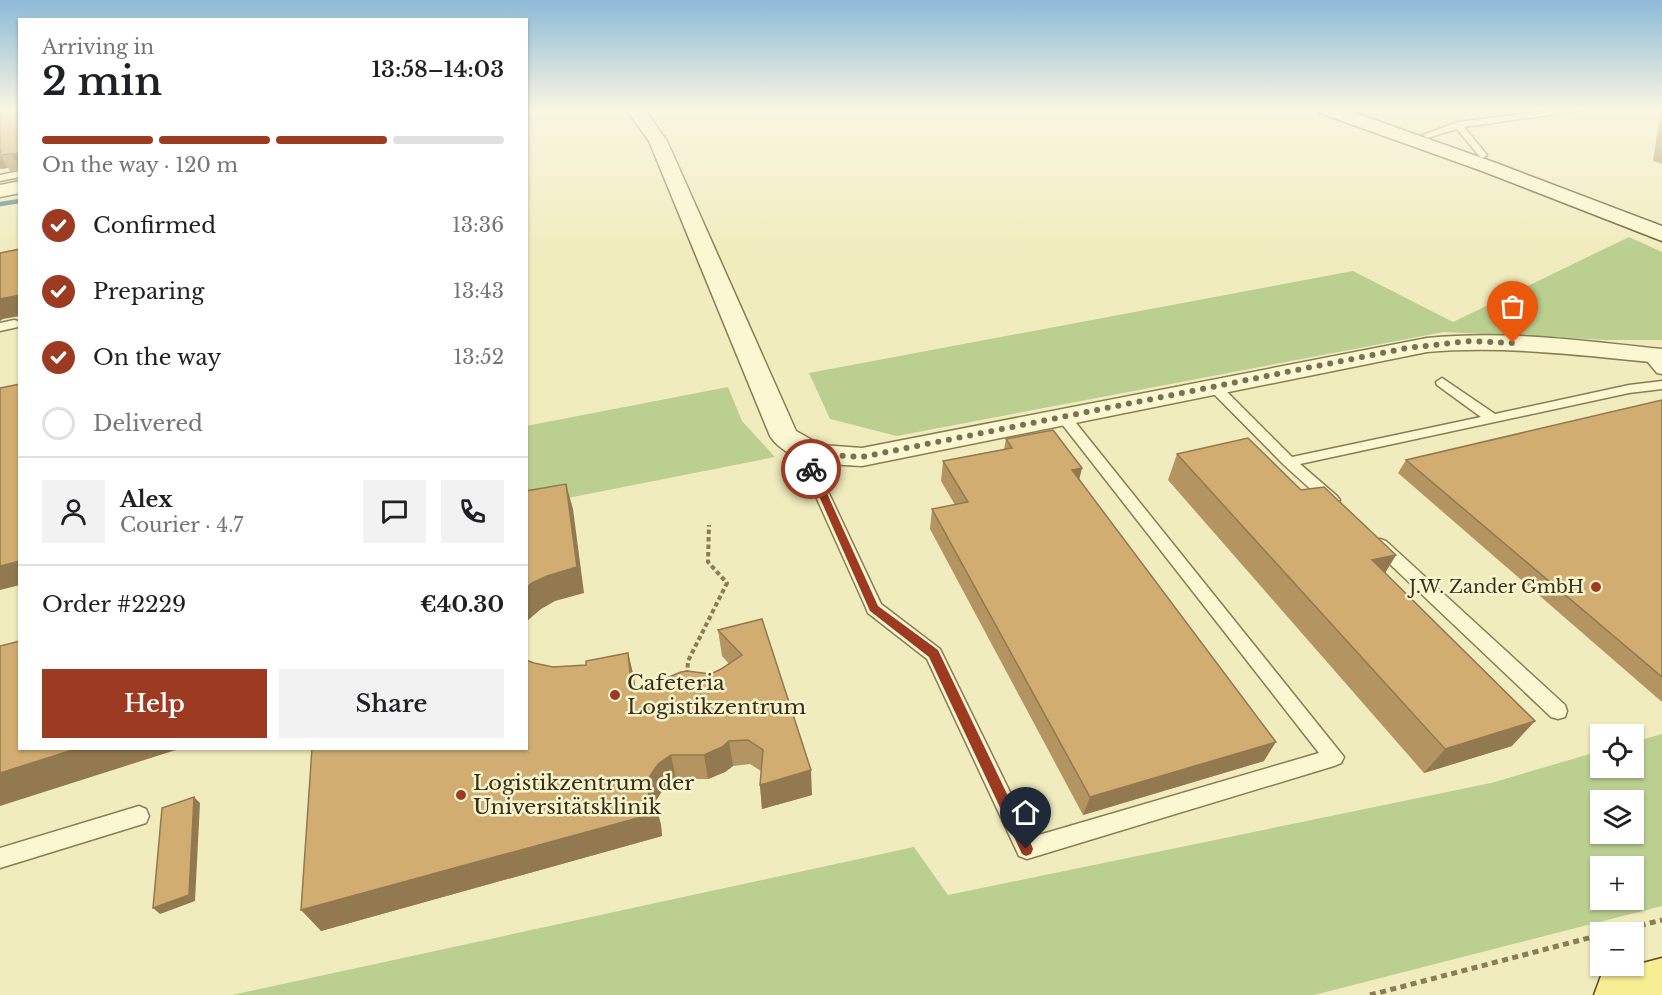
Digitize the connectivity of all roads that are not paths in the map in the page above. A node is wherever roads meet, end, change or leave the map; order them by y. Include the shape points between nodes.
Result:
1 (664, 155) edge
2 (1464, 155) edge
3 (1484, 155) edge
4 (18, 174) edge
5 (0, 178) edge
6 (18, 187) edge
7 (0, 191) edge
8 (1662, 222) edge
9 (1662, 234) edge
10 (14, 324) dead end
11 (0, 327) edge
12 (1658, 361) edge
13 (1442, 382) dead end
14 (1662, 385) edge
15 (1213, 386) junction
16 (1063, 416) junction
17 (1492, 418) junction
18 (815, 454) junction
19 (1289, 462) junction
20 (1346, 512) edge
21 (1371, 536) edge
22 (1558, 711) dead end
23 (139, 816) dead end
24 (0, 858) edge
25 (1662, 984) edge
26 (1620, 995) edge

1 - 18 street via 784,436
2 - 9 main road
3 - 8 main road
4 - 5 lane
6 - 7 street
10 - 11 lane
12 - 15 street via 1534,344 1470,341 1386,351
13 - 17 lane
14 - 17 lane
15 - 16 street
15 - 19 lane
16 - 18 street via 862,457
16 - 18 lane via 1334,757 1026,849 934,654 874,608 811,470
17 - 19 lane
19 - 20 lane
21 - 22 lane
23 - 24 lane
25 - 26 main road

